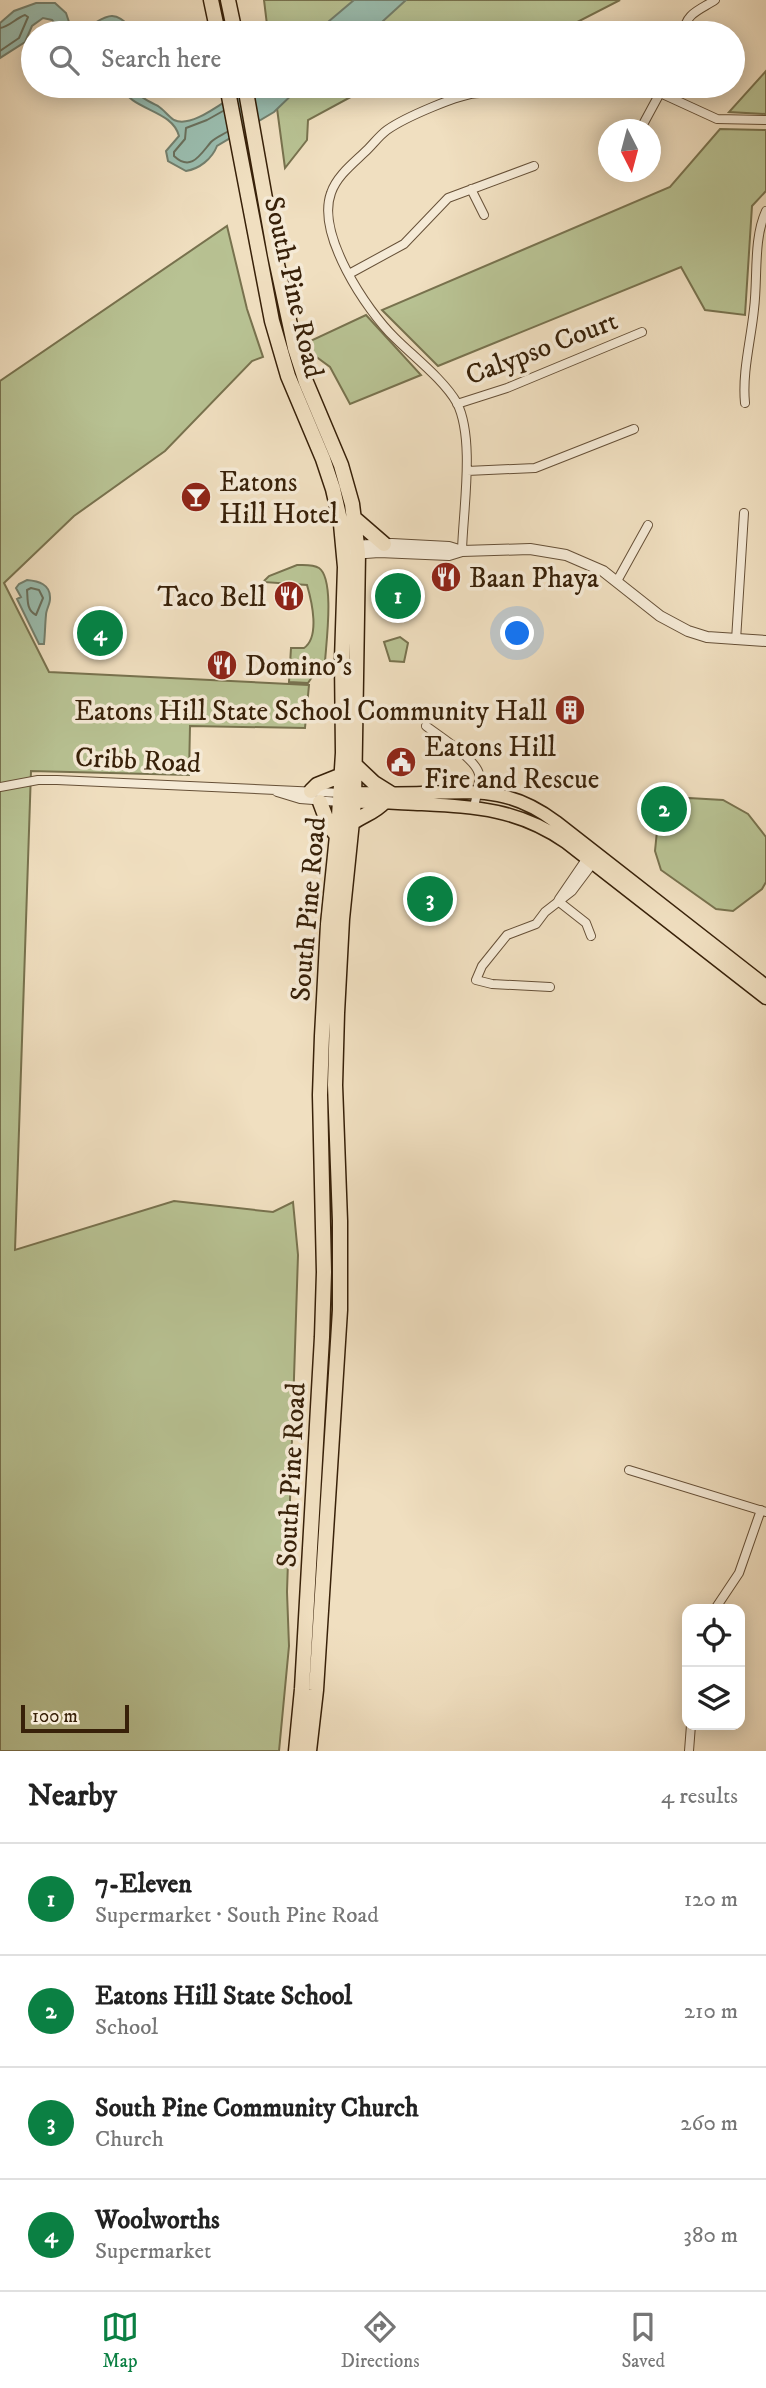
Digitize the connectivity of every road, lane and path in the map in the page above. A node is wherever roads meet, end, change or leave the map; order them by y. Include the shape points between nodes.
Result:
1 (211, 0) edge
2 (228, 0) edge
3 (715, 0) edge
4 (215, 21) edge
5 (232, 21) edge
6 (686, 21) edge
7 (229, 98) edge
8 (247, 98) edge
9 (453, 98) edge
10 (657, 98) edge
11 (671, 98) edge
12 (646, 119) edge
13 (766, 120) edge
14 (534, 166) dead end
15 (471, 189) junction
16 (766, 211) edge
17 (484, 215) dead end
18 (349, 274) junction
19 (642, 332) dead end
20 (745, 402) dead end
21 (457, 404) junction
22 (634, 429) dead end
23 (467, 471) junction
24 (744, 513) dead end
25 (354, 518) junction
26 (648, 525) dead end
27 (384, 544) junction
28 (351, 550) junction
29 (462, 551) junction
30 (617, 581) junction
31 (736, 640) junction
32 (766, 641) edge
33 (426, 726) dead end
34 (355, 765) junction
35 (342, 775) junction
36 (0, 787) edge
37 (274, 791) junction
38 (478, 791) junction
39 (316, 796) junction
40 (347, 797) junction
41 (387, 797) junction
42 (474, 807) junction
43 (352, 823) junction
44 (338, 836) junction
45 (590, 861) junction
46 (558, 901) junction
47 (591, 936) dead end
48 (766, 986) edge
49 (550, 987) dead end
50 (766, 998) edge
51 (629, 1469) dead end
52 (763, 1511) edge
53 (718, 1604) edge
54 (691, 1730) edge
55 (296, 1751) edge
56 (309, 1751) edge
57 (689, 1751) edge

1 - 4 highway
2 - 5 highway
3 - 6 street
7 - 28 highway, South Pine Road via 276,335 329,474
8 - 25 highway, South Pine Road via 295,348 341,465
9 - 18 street via 388,130 338,180 328,201 329,214 337,250
10 - 12 street
11 - 13 street via 717,120
14 - 15 street
15 - 17 street
15 - 18 street via 448,198 404,244
16 - 20 street via 761,220
18 - 21 street via 380,323
19 - 21 street, Calypso Court
21 - 23 street
22 - 23 street via 535,468
23 - 29 street
24 - 31 street
25 - 27 highway
25 - 28 highway, South Pine Road
26 - 30 street
27 - 28 street
27 - 29 street
28 - 29 street via 449,555
28 - 34 highway, South Pine Road
28 - 35 highway, South Pine Road
29 - 30 street via 546,551 585,562
30 - 31 street via 672,624 707,637
31 - 32 street
33 - 38 street via 472,762 478,771
34 - 40 highway, South Pine Road
34 - 41 highway
35 - 39 highway via 317,785
35 - 40 highway, South Pine Road
36 - 37 street, Cribb Road via 57,780
37 - 39 street, Cribb Road
37 - 39 street, Cribb Road via 293,798
38 - 41 main road
38 - 42 street
38 - 48 main road via 544,813
39 - 40 street, Cribb Road
39 - 40 street, Cribb Road
39 - 44 highway
40 - 41 main road
40 - 43 highway, South Pine Road
40 - 44 highway, South Pine Road
41 - 42 main road
41 - 43 highway via 377,810
42 - 45 main road via 533,822
43 - 56 highway, South Pine Road via 335,1085 339,1330
44 - 55 highway, South Pine Road via 329,912 320,1095 322,1337
45 - 46 street via 572,891
45 - 50 main road
46 - 47 street via 586,923
46 - 49 street via 536,924 507,935 482,966 477,980
51 - 52 street
52 - 53 street via 739,1573
54 - 57 street

